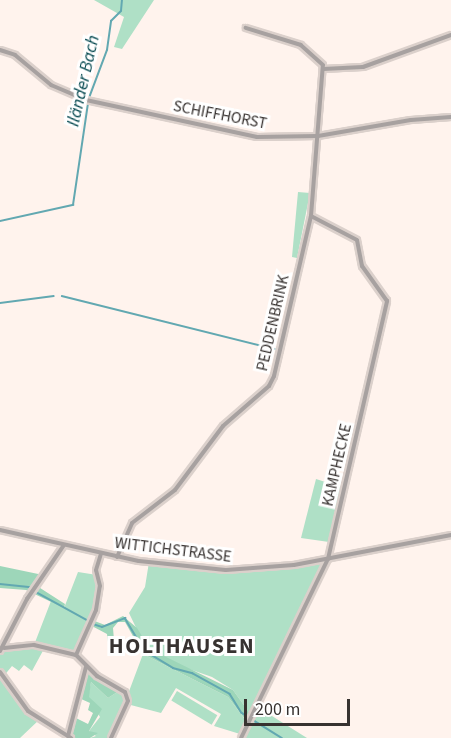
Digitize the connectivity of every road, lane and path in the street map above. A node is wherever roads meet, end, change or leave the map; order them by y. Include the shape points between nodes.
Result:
1 (246, 27) dead end
2 (451, 35) edge
3 (0, 50) edge
4 (323, 69) junction
5 (451, 117) edge
6 (318, 136) junction
7 (311, 216) junction
8 (0, 531) edge
9 (451, 535) edge
10 (64, 546) junction
11 (101, 554) junction
12 (117, 557) junction
13 (328, 559) junction
14 (2, 650) edge
15 (76, 655) junction
16 (86, 666) junction
17 (0, 672) edge
18 (69, 737) edge
19 (111, 738) edge
20 (241, 738) edge

1 - 4 street via 301,45 319,58
2 - 4 street via 363,67
3 - 6 street, SCHIFFHORST via 15,55 51,85 89,100 256,137
4 - 6 street, PEDDENBRINK
5 - 6 street, SCHIFFHORST
6 - 7 street, PEDDENBRINK
7 - 12 street, PEDDENBRINK via 271,383 224,426 175,490 132,522
7 - 13 street, KAMPHECKE via 357,240 362,266 387,301
8 - 10 street, WITTICHSTRASSE
9 - 13 street, WITTICHSTRASSE
10 - 11 street, WITTICHSTRASSE
10 - 14 street via 27,599
11 - 12 street, WITTICHSTRASSE
11 - 15 street via 96,570 100,586 96,610
12 - 13 street, WITTICHSTRASSE via 226,570 275,568
13 - 20 street, KAMPHECKE via 294,636
14 - 15 street via 42,646
15 - 16 street
16 - 18 street
16 - 19 street via 128,695
17 - 18 street via 20,703

